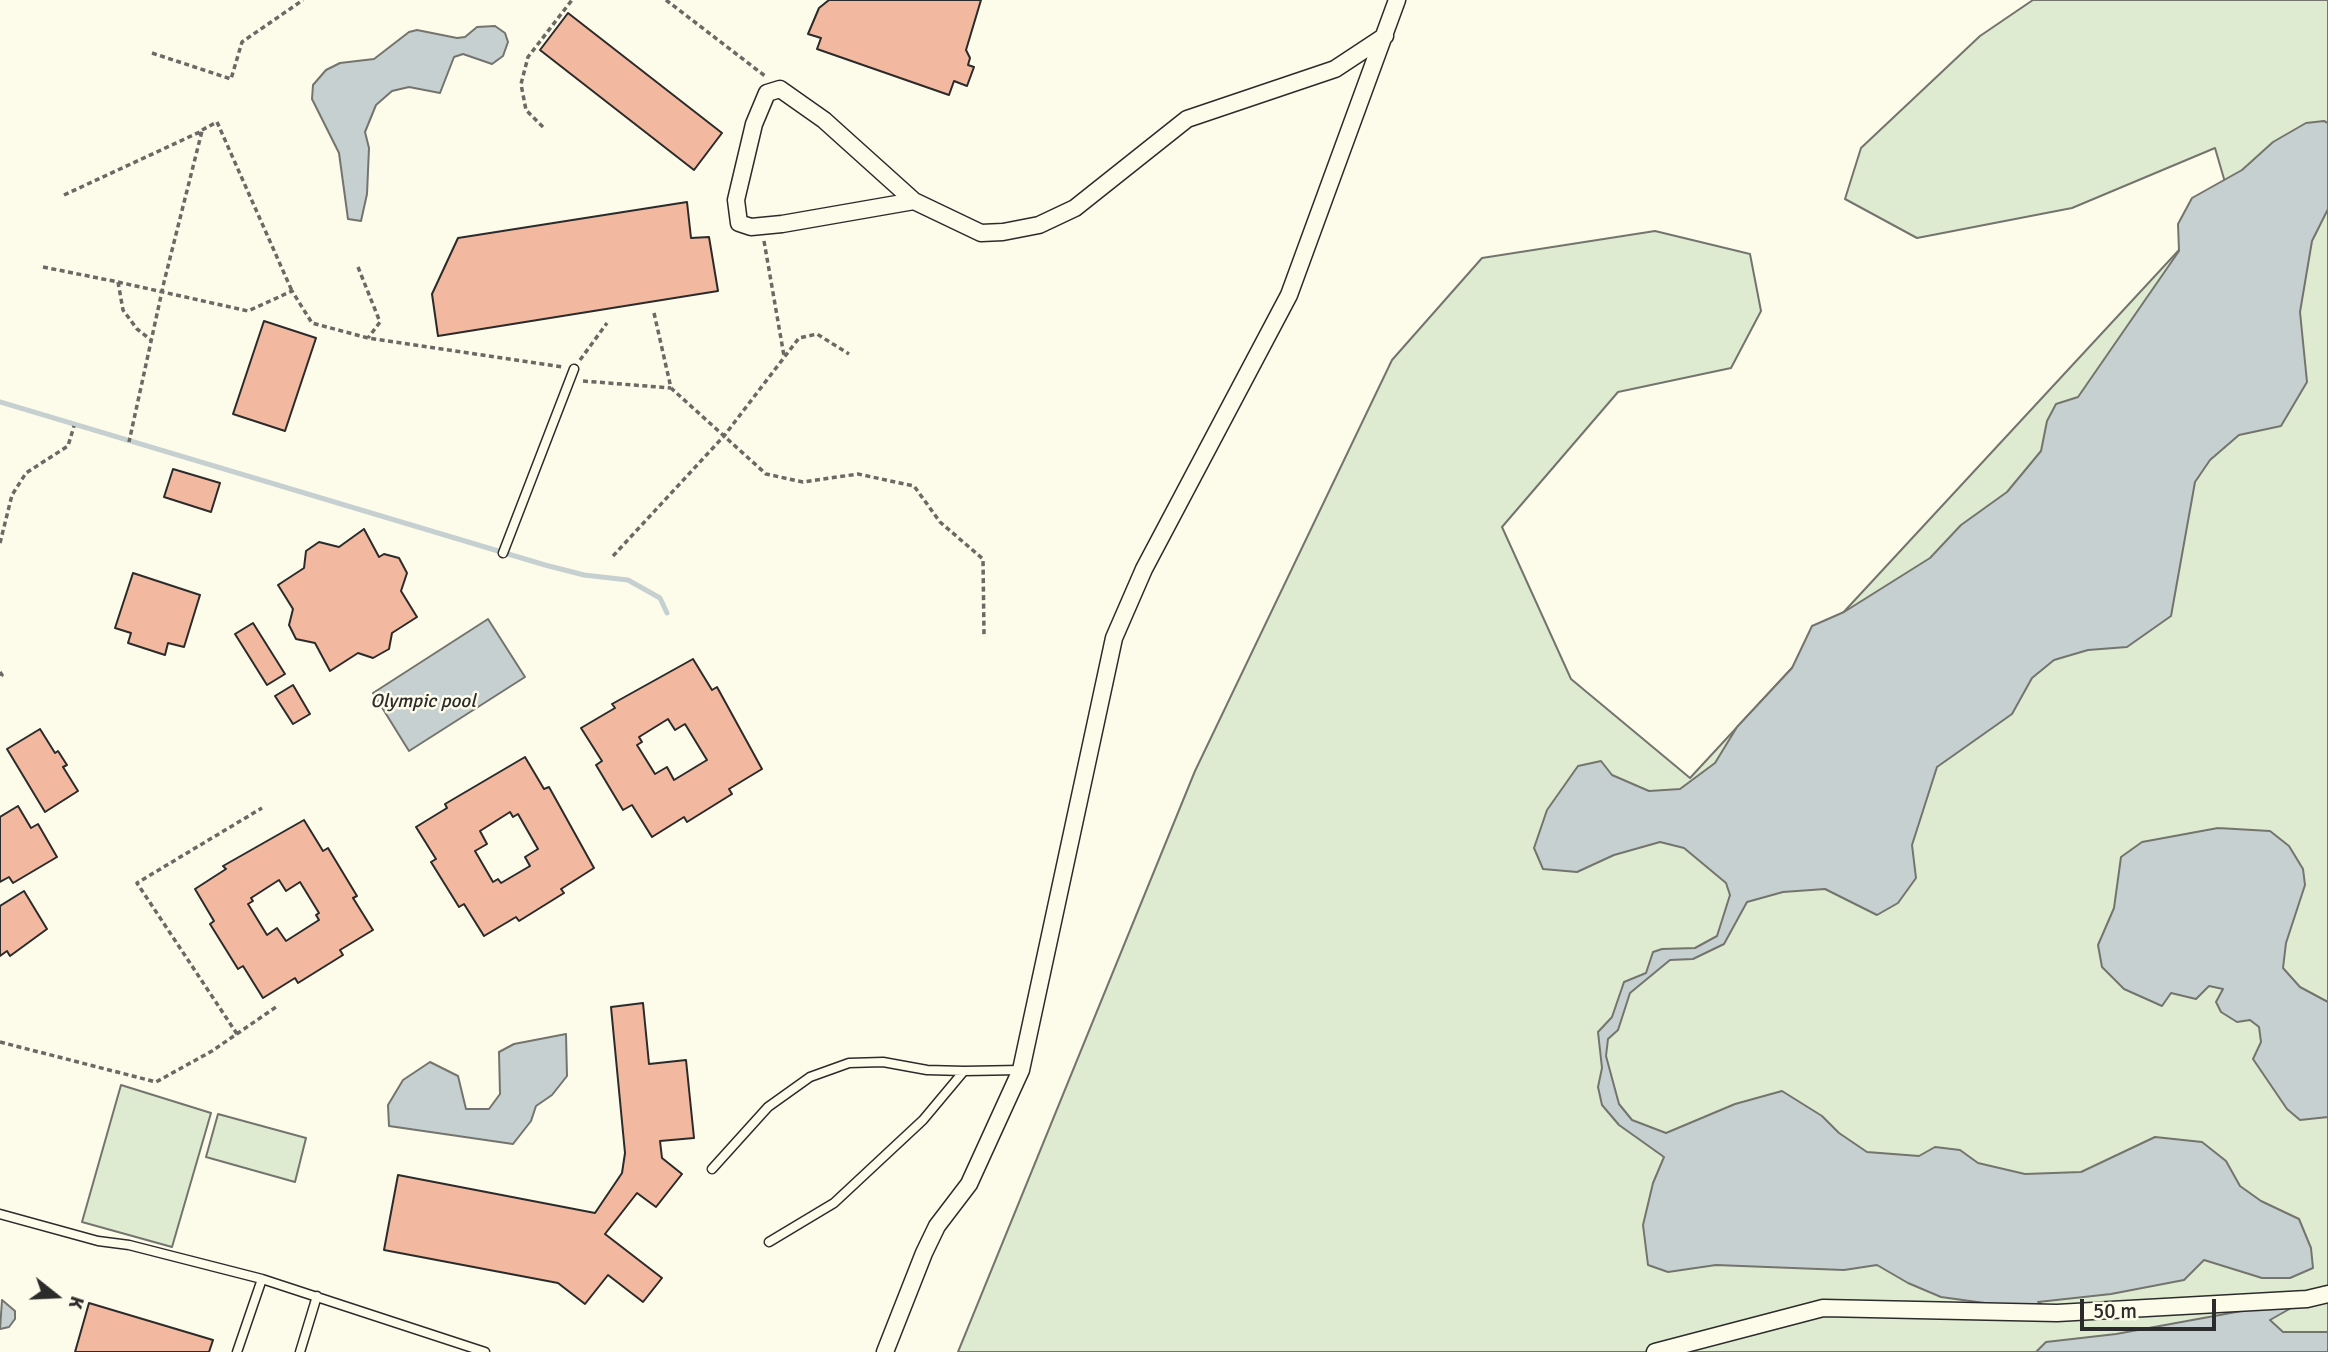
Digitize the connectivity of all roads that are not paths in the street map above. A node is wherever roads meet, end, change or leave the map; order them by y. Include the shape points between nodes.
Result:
1 (1397, 0) edge
2 (1385, 36) junction
3 (914, 201) junction
4 (574, 369) road end
5 (503, 552) dead end
6 (1021, 1070) junction
7 (964, 1071) junction
8 (712, 1169) dead end
9 (0, 1213) edge
10 (769, 1242) dead end
11 (262, 1279) junction
12 (2328, 1294) edge
13 (317, 1296) junction
14 (237, 1352) edge
15 (300, 1352) edge
16 (485, 1352) edge
17 (885, 1352) edge
18 (1655, 1352) edge

1 - 2 street
2 - 3 street via 1335,69 1187,119 1076,208 1039,225 981,233
2 - 6 street via 1289,295 1144,569 1114,638
3 - 3 street via 824,120 780,89 767,93 754,124 736,200 739,223 761,226
4 - 5 lane
6 - 7 lane
6 - 17 street via 969,1184 937,1226 924,1252
7 - 8 lane via 849,1063 810,1077 768,1107
7 - 10 lane via 923,1120 844,1194
9 - 11 lane
11 - 13 lane
11 - 14 lane
12 - 18 street via 2307,1299 2057,1313 1823,1308
13 - 15 lane
13 - 16 lane

